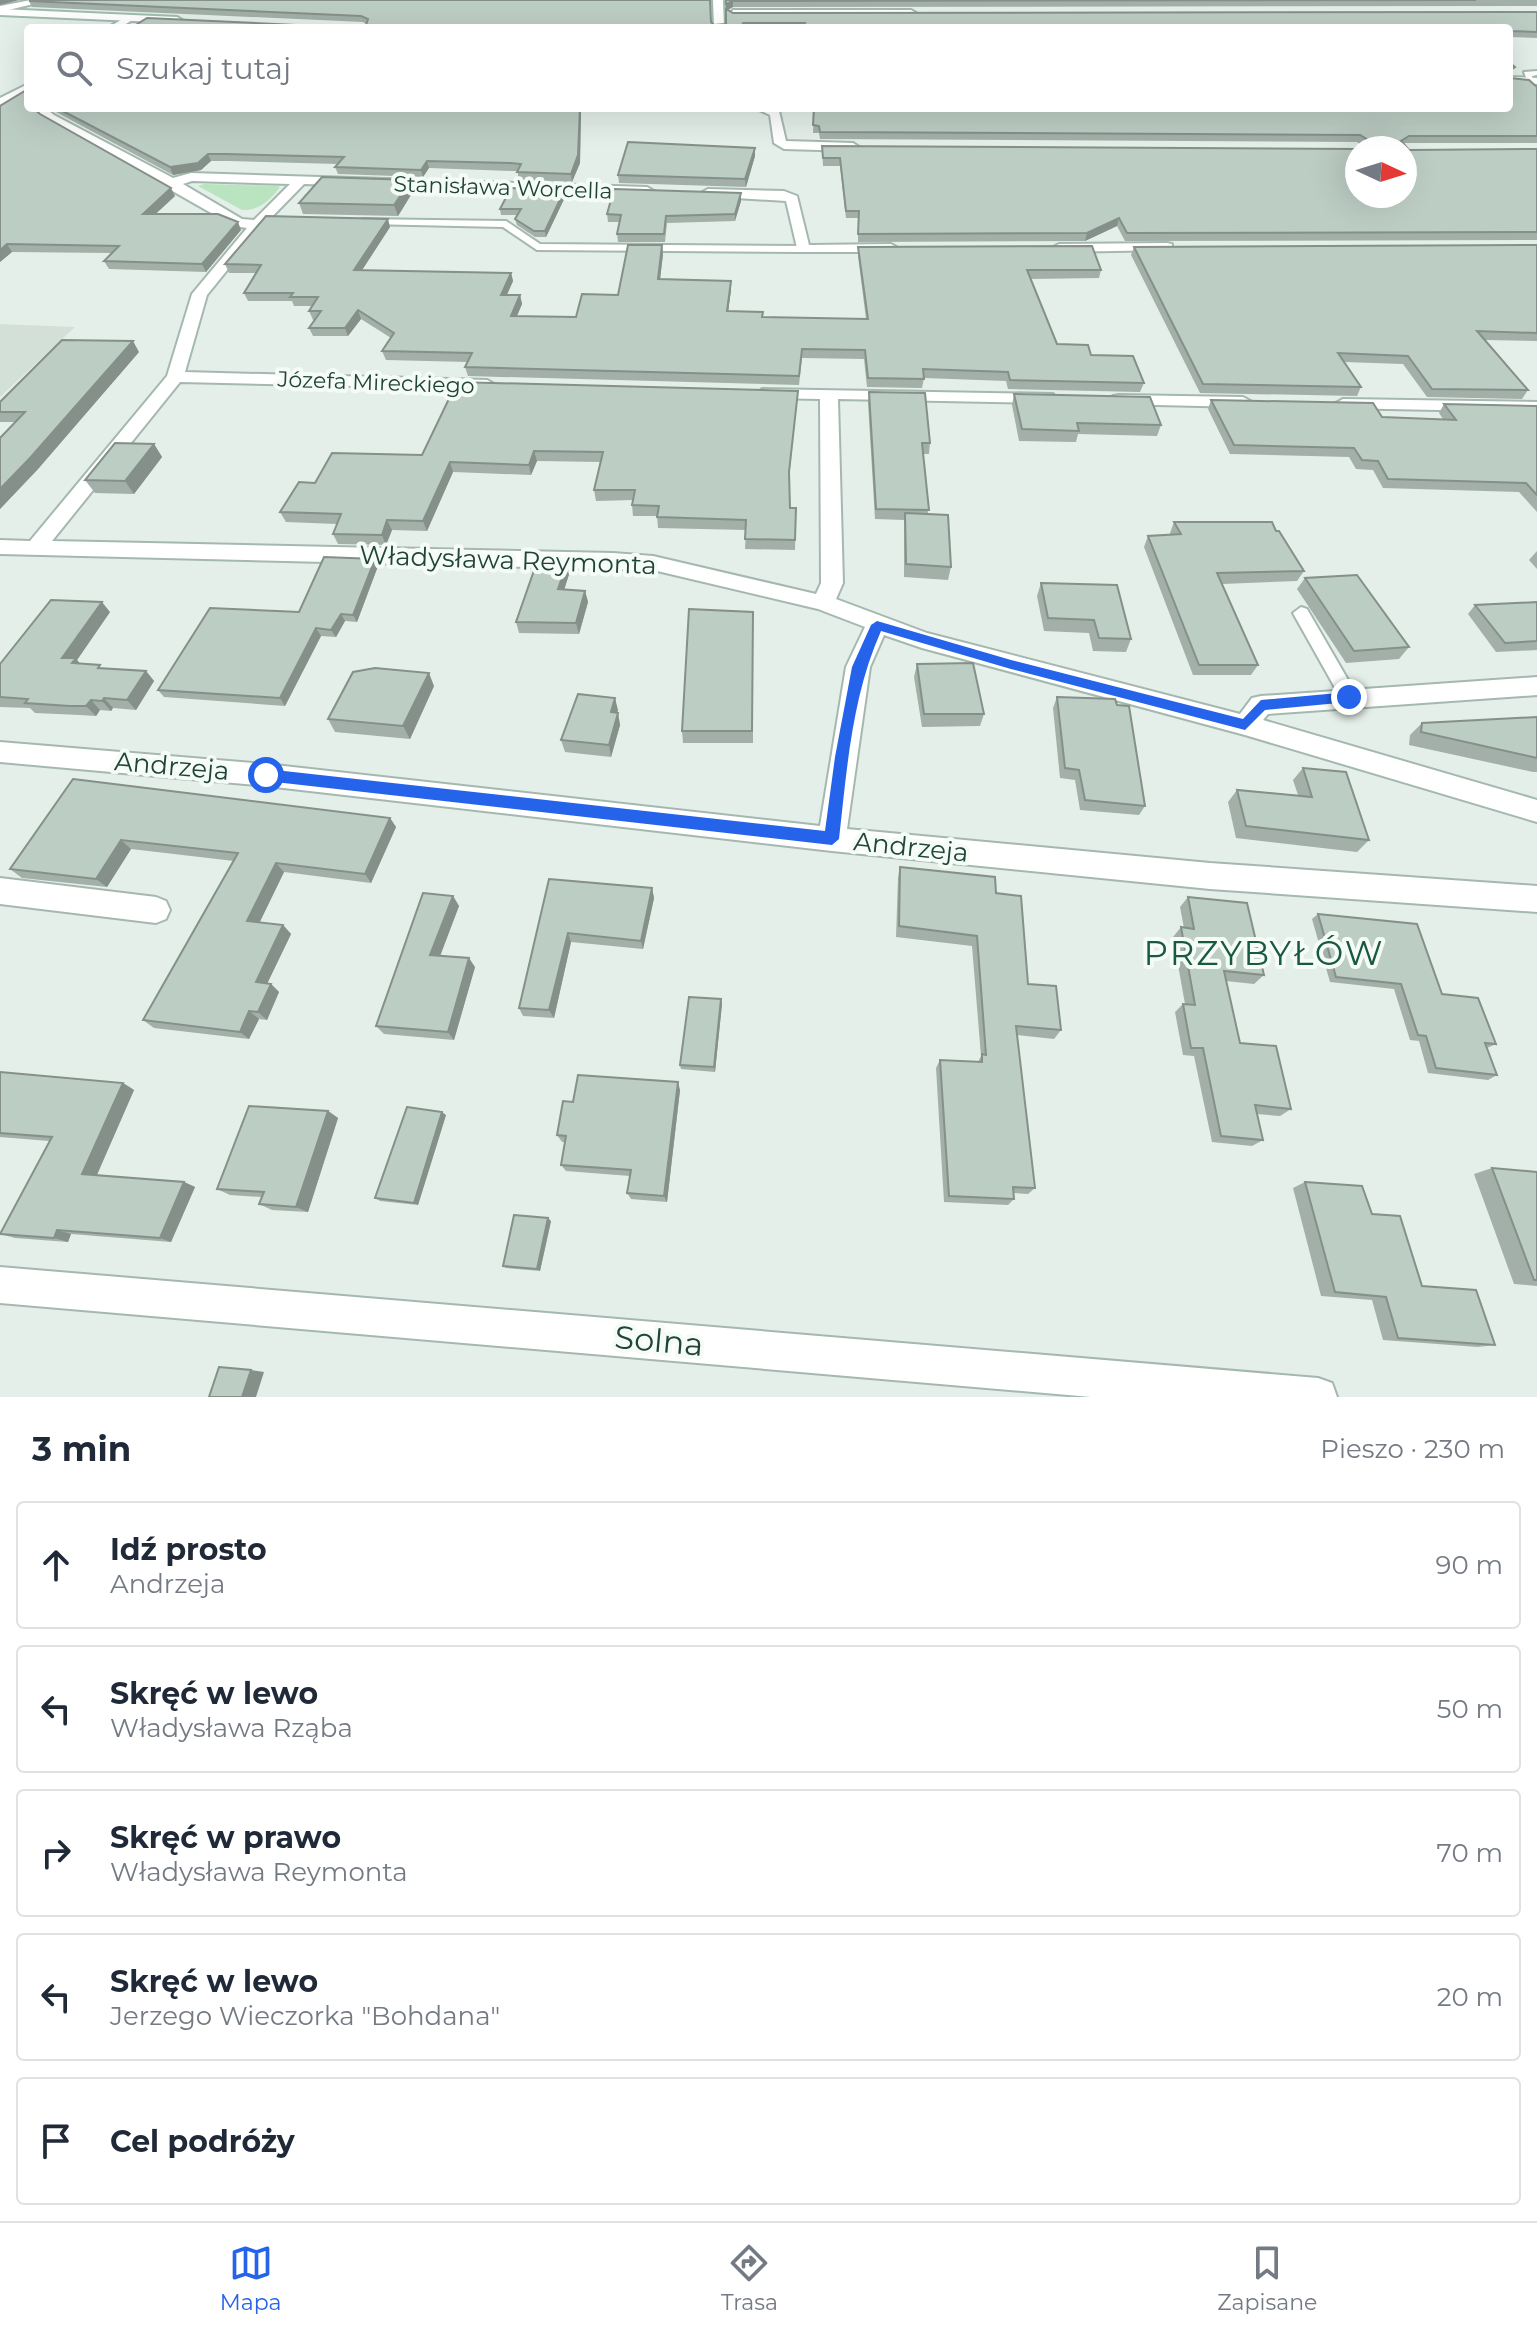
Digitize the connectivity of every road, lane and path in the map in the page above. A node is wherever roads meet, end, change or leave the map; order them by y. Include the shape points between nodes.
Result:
1 (45, 0) edge
2 (718, 0) edge
3 (0, 11) edge
4 (733, 13) edge
5 (925, 13) edge
6 (131, 18) junction
7 (191, 21) edge
8 (120, 24) edge
9 (719, 24) edge
10 (1535, 78) edge
11 (1513, 80) edge
12 (24, 89) edge
13 (0, 104) edge
14 (24, 106) edge
15 (42, 112) edge
16 (771, 112) edge
17 (867, 147) edge
18 (300, 181) junction
19 (172, 183) junction
20 (659, 191) edge
21 (690, 192) edge
22 (266, 220) junction
23 (355, 221) edge
24 (1177, 247) edge
25 (911, 248) edge
26 (1036, 248) edge
27 (803, 249) junction
28 (175, 377) junction
29 (510, 386) edge
30 (749, 392) edge
31 (829, 394) junction
32 (1065, 399) edge
33 (1096, 399) edge
34 (1269, 402) edge
35 (1332, 403) edge
36 (1537, 407) edge
37 (0, 547) edge
38 (35, 548) junction
39 (823, 603) junction
40 (1301, 613) dead end
41 (877, 625) junction
42 (1537, 686) edge
43 (1349, 697) junction
44 (1245, 725) junction
45 (0, 752) edge
46 (1537, 811) edge
47 (832, 839) junction
48 (0, 891) edge
49 (1537, 899) edge
50 (156, 910) dead end
51 (0, 1285) edge
52 (1318, 1397) edge

1 - 3 street
2 - 9 street
3 - 6 street
4 - 5 street
6 - 7 street
6 - 8 street
10 - 11 street
12 - 13 street
13 - 14 street
15 - 19 street
16 - 17 street via 780,143 788,146
18 - 19 street, Stanisława Worcella via 191,177
18 - 20 street, Stanisława Worcella
18 - 22 street
19 - 22 street via 239,223
21 - 27 street via 792,199
22 - 28 street via 200,294
23 - 27 lane via 506,224 537,247
24 - 26 street
25 - 27 street
28 - 29 street, Józefa Mireckiego
28 - 38 street
30 - 31 street
31 - 32 street
31 - 39 street via 832,583
33 - 34 street
35 - 36 street
37 - 38 street, Władysława Reymonta
38 - 39 street, Władysława Reymonta via 624,560
39 - 41 street, Władysława Reymonta
40 - 43 lane
41 - 44 street, Władysława Reymonta
41 - 47 street via 858,667
42 - 43 street
43 - 44 street via 1261,705
44 - 46 street, Władysława Reymonta
45 - 47 street, Andrzeja via 266,775
47 - 49 street, Andrzeja via 1210,876
48 - 50 street
51 - 52 street, Solna

